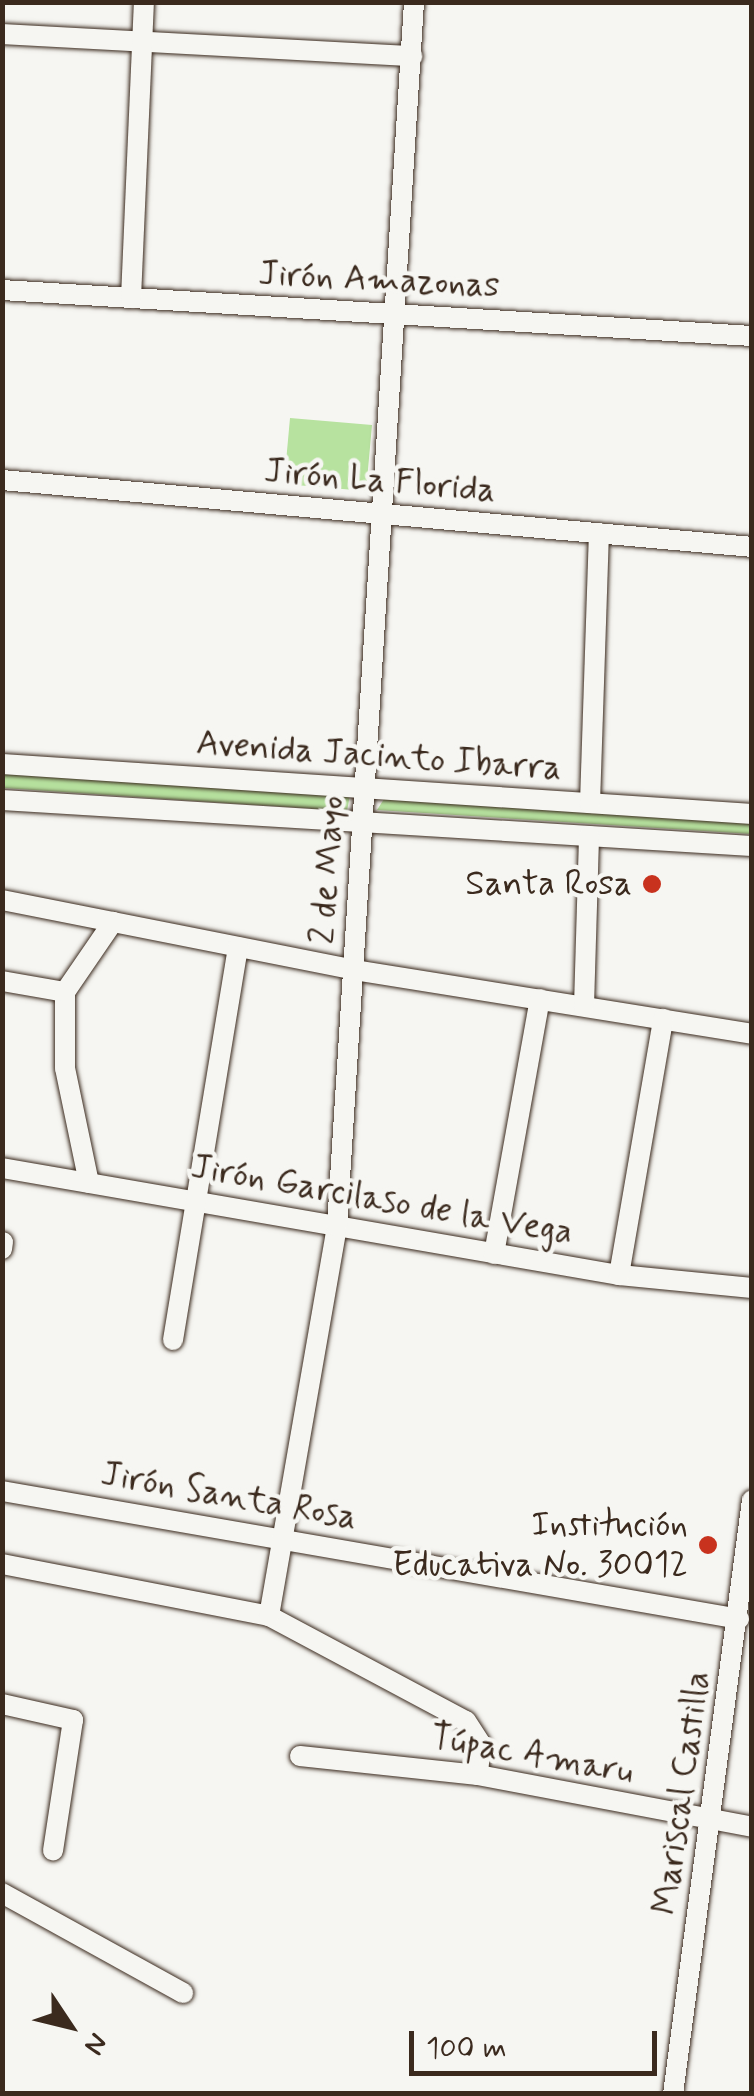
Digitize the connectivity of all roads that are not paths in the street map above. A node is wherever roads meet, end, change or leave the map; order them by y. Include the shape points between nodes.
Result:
1 (144, 2) edge
2 (414, 2) edge
3 (2, 34) edge
4 (141, 42) junction
5 (412, 56) junction
6 (2, 290) edge
7 (131, 298) junction
8 (394, 312) junction
9 (752, 336) edge
10 (2, 480) edge
11 (382, 514) junction
12 (599, 533) junction
13 (752, 547) edge
14 (2, 764) edge
15 (226, 777) junction
16 (366, 789) junction
17 (2, 800) edge
18 (590, 804) junction
19 (222, 811) junction
20 (752, 814) edge
21 (364, 818) junction
22 (589, 836) junction
23 (752, 846) edge
24 (2, 900) edge
25 (113, 922) junction
26 (238, 947) junction
27 (354, 970) junction
28 (2, 981) edge
29 (65, 992) junction
30 (540, 1000) junction
31 (584, 1006) junction
32 (663, 1020) junction
33 (752, 1034) edge
34 (2, 1168) edge
35 (89, 1183) junction
36 (198, 1200) junction
37 (337, 1226) junction
38 (494, 1254) junction
39 (618, 1275) junction
40 (752, 1288) edge
41 (173, 1340) dead end
42 (2, 1491) edge
43 (752, 1500) edge
44 (289, 1538) junction
45 (2, 1564) edge
46 (749, 1570) edge
47 (270, 1616) junction
48 (739, 1619) junction
49 (2, 1704) edge
50 (300, 1756) dead end
51 (478, 1775) junction
52 (711, 1821) junction
53 (752, 1827) edge
54 (53, 1850) dead end
55 (2, 1894) edge
56 (182, 1994) dead end
57 (673, 2094) edge

1 - 4 street
2 - 5 street, 2 de Mayo
3 - 4 street
4 - 5 street
4 - 7 street
5 - 8 street, 2 de Mayo
6 - 7 street, Jirón Amazonas
7 - 8 street, Jirón Amazonas
8 - 9 street, Jirón Amazonas
8 - 11 street, 2 de Mayo
10 - 11 street, Jirón La Florida
11 - 12 street, Jirón La Florida
11 - 16 street, 2 de Mayo
12 - 13 street, Jirón La Florida
12 - 18 street
14 - 15 street, Avenida Jacinto Ibarra
15 - 16 street, Avenida Jacinto Ibarra
15 - 19 street
16 - 18 street, Avenida Jacinto Ibarra
16 - 21 street, 2 de Mayo
17 - 19 street, Avenida Jacinto Ibarra
18 - 20 street, Avenida Jacinto Ibarra
19 - 21 street, Avenida Jacinto Ibarra
21 - 22 street, Avenida Jacinto Ibarra
21 - 27 street, 2 de Mayo
22 - 23 street, Avenida Jacinto Ibarra
22 - 31 street
24 - 25 street
25 - 26 street
25 - 29 street
26 - 27 street
26 - 36 street
27 - 30 street
27 - 37 street, 2 de Mayo
28 - 29 street
29 - 35 street via 65,1068
30 - 31 street
30 - 38 street
31 - 32 street
32 - 33 street
32 - 39 street
34 - 35 street, Jirón Garcilaso de la Vega
35 - 36 street, Jirón Garcilaso de la Vega
36 - 37 street, Jirón Garcilaso de la Vega
36 - 41 street
37 - 38 street, Jirón Garcilaso de la Vega
37 - 44 street, 2 de Mayo
38 - 39 street, Jirón Garcilaso de la Vega
39 - 40 street, Jirón Garcilaso de la Vega
42 - 44 street, Jirón Santa Rosa
43 - 46 street, Mariscal Castilla
44 - 47 street, 2 de Mayo
44 - 48 street, Jirón Santa Rosa
45 - 47 street
46 - 48 street, Mariscal Castilla
47 - 51 street via 466,1721 481,1744
48 - 52 street, Mariscal Castilla
49 - 54 street via 73,1720
50 - 51 street, Túpac Amaru
51 - 52 street, Túpac Amaru
52 - 53 street, Túpac Amaru
52 - 57 street, Mariscal Castilla
55 - 56 street

